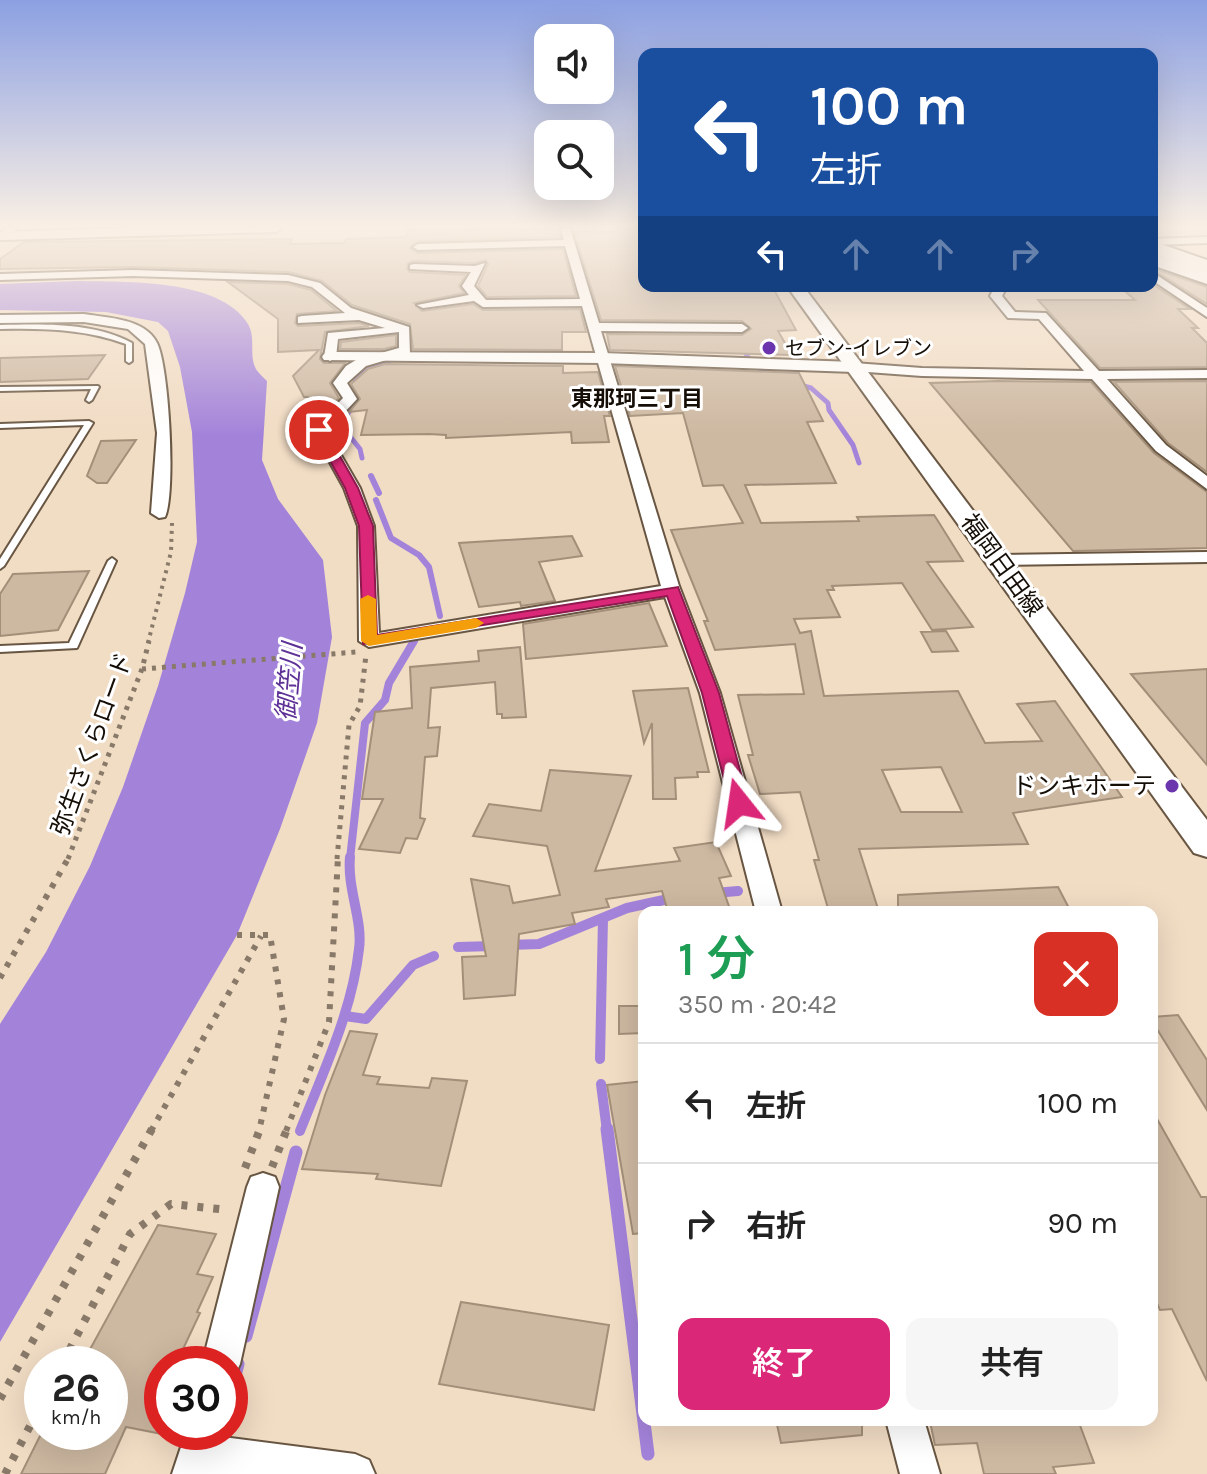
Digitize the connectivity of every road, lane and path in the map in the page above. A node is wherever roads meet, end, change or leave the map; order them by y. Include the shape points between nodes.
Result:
1 (333, 297) edge
2 (478, 297) joint
3 (585, 297) edge
4 (803, 297) edge
5 (997, 297) edge
6 (1183, 297) edge
7 (587, 302) junction
8 (423, 305) dead end
9 (1207, 313) edge
10 (361, 316) junction
11 (0, 319) edge
12 (302, 320) dead end
13 (0, 327) edge
14 (593, 327) junction
15 (742, 328) dead end
16 (405, 330) junction
17 (330, 357) joint
18 (382, 357) junction
19 (602, 358) junction
20 (129, 361) dead end
21 (854, 367) junction
22 (1207, 374) edge
23 (1097, 375) junction
24 (0, 389) edge
25 (89, 400) dead end
26 (0, 426) edge
27 (1207, 484) edge
28 (159, 513) joint
29 (1207, 557) edge
30 (999, 560) junction
31 (112, 561) dead end
32 (0, 566) edge
33 (672, 590) junction
34 (0, 649) edge
35 (142, 669) junction
36 (1207, 845) edge
37 (767, 906) edge
38 (237, 935) dead end
39 (261, 936) junction
40 (0, 978) edge
41 (247, 1185) junction
42 (71, 1346) edge
43 (224, 1346) edge
44 (0, 1399) edge
45 (907, 1426) edge
46 (24, 1438) edge
47 (199, 1453) edge
48 (5, 1474) edge
49 (355, 1474) edge
50 (920, 1474) edge

1 - 10 street
2 - 7 street via 483,304
2 - 8 street
3 - 7 street
4 - 21 main road, 福岡日田線
5 - 23 street via 1012,315 1042,316
6 - 9 street
7 - 14 street
10 - 12 street
10 - 16 street
11 - 28 street via 84,318 132,326 151,343 164,433
13 - 20 lane via 105,333 129,343
14 - 15 street
14 - 19 street
16 - 17 street via 332,336
16 - 18 street via 405,350
17 - 18 street
18 - 19 street
18 - 33 street via 351,369 340,383 350,399 319,430 352,488 366,526 369,641
19 - 21 street
19 - 33 street
21 - 23 street
21 - 30 main road, 福岡日田線
22 - 23 street
23 - 27 street via 1161,448
24 - 25 lane via 96,387
26 - 32 lane via 89,423
28 - 35 path, 弥生さくらロード via 172,524 171,552
29 - 30 street
30 - 36 main road, 福岡日田線
31 - 34 lane via 73,646
33 - 37 street via 710,693
35 - 40 path, 弥生さくらロード via 70,855
35 - 41 path via 366,651 360,706 349,725 329,1022
38 - 39 path
39 - 41 path via 270,935 284,1019
39 - 44 path
41 - 42 path via 229,1210 171,1204 130,1234
41 - 43 street
45 - 50 street
46 - 48 path
47 - 49 street

